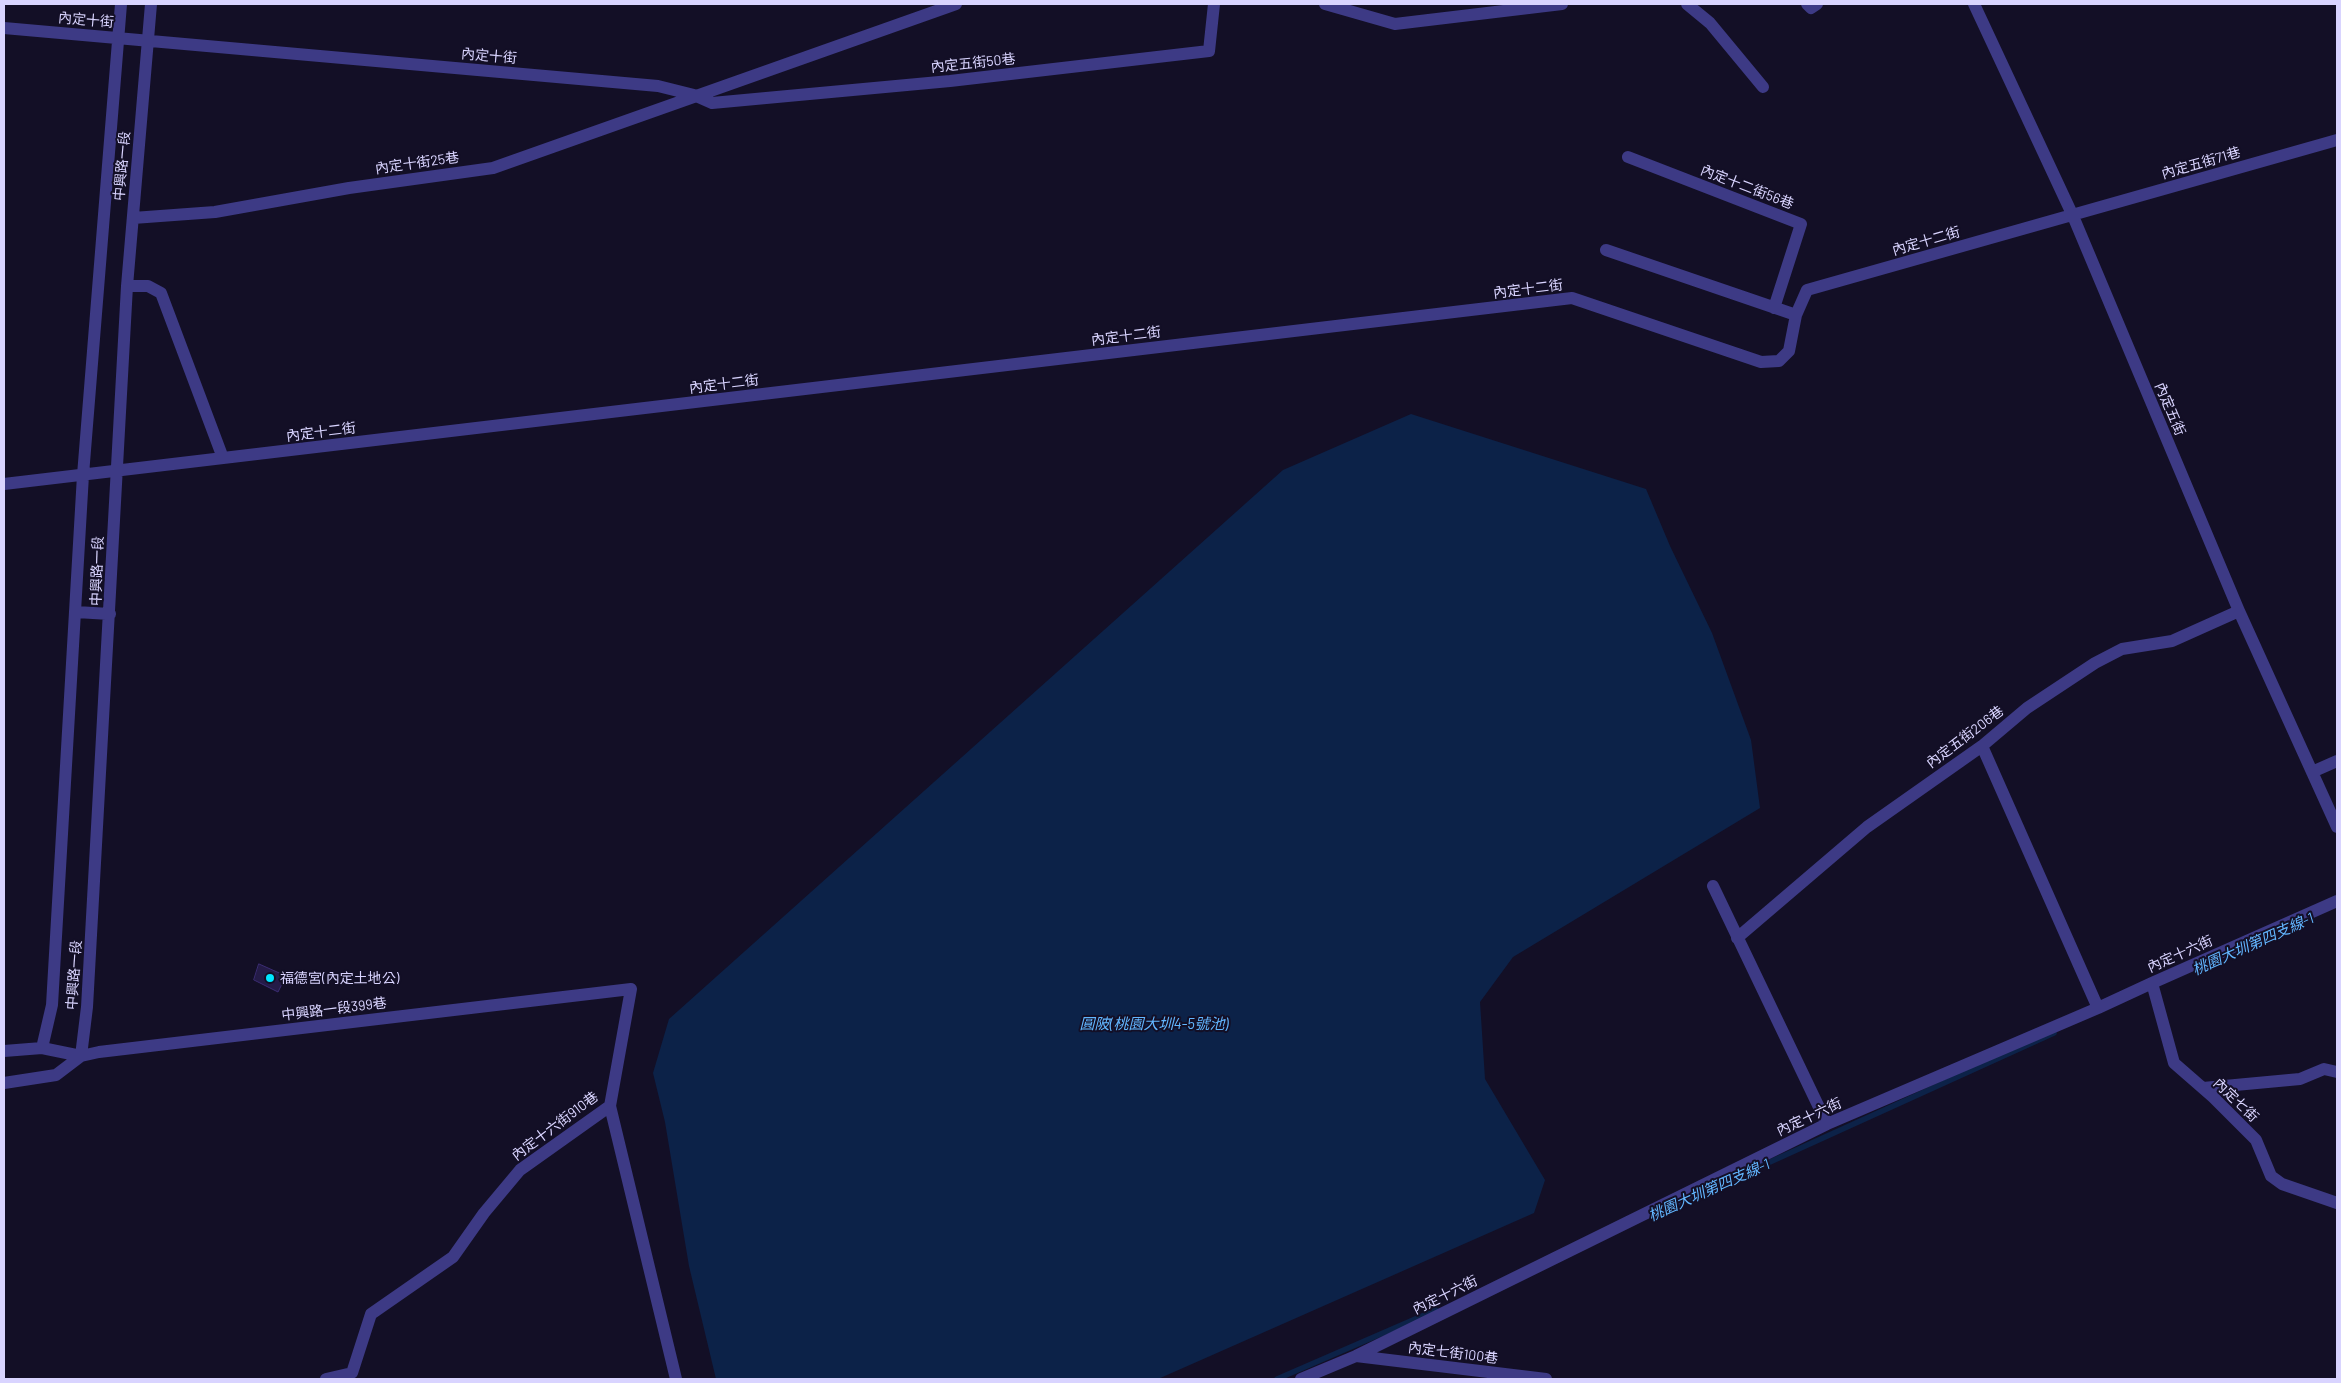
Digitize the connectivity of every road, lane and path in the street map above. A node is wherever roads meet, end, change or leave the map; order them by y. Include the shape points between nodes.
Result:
1 (121, 4) edge
2 (151, 4) edge
3 (956, 4) edge
4 (1214, 4) edge
5 (1325, 4) edge
6 (1562, 4) edge
7 (1687, 4) edge
8 (1807, 4) edge
9 (1817, 4) edge
10 (1974, 4) edge
11 (4, 28) edge
12 (118, 38) junction
13 (148, 40) junction
14 (1763, 87) dead end
15 (694, 96) junction
16 (2337, 140) edge
17 (1628, 157) dead end
18 (2073, 216) junction
19 (133, 218) junction
20 (1606, 250) dead end
21 (127, 286) junction
22 (1774, 308) junction
23 (1796, 315) junction
24 (223, 458) junction
25 (116, 471) junction
26 (83, 475) junction
27 (4, 484) edge
28 (2239, 611) junction
29 (76, 612) junction
30 (110, 614) junction
31 (1982, 746) junction
32 (2337, 761) edge
33 (2312, 772) junction
34 (2337, 827) edge
35 (1713, 886) dead end
36 (2337, 901) edge
37 (1738, 938) junction
38 (2152, 982) junction
39 (631, 989) joint
40 (2098, 1008) junction
41 (42, 1048) junction
42 (4, 1052) edge
43 (81, 1056) junction
44 (2337, 1072) edge
45 (4, 1083) edge
46 (2203, 1088) junction
47 (610, 1106) junction
48 (1827, 1124) junction
49 (2337, 1203) edge
50 (1356, 1356) junction
51 (326, 1379) edge
52 (676, 1379) edge
53 (1301, 1379) edge
54 (1546, 1379) edge

1 - 12 street, 中興路一段
2 - 13 street, 中興路一段
3 - 15 street
4 - 15 street, 內定五街50巷 via 1209,51 950,81 712,103
5 - 6 street via 1395,24
7 - 14 street via 1710,23
8 - 9 street via 1812,8
10 - 18 street, 內定五街
11 - 12 street, 內定十街
12 - 13 street, 內定十街
12 - 26 street, 中興路一段
13 - 15 street, 內定十街 via 658,86
13 - 19 street, 中興路一段
15 - 19 street, 內定十街25巷 via 493,168 349,188 214,212
16 - 18 street, 內定五街71巷
17 - 22 street, 內定十二街56巷 via 1801,224
18 - 23 street, 內定十二街 via 1807,290
18 - 28 street, 內定五街
19 - 21 street, 中興路一段
20 - 22 street
21 - 24 street via 148,286 161,293
21 - 25 street, 中興路一段
22 - 23 street
23 - 24 street, 內定十二街 via 1789,351 1779,361 1761,362 1572,298
24 - 25 street, 內定十二街
25 - 26 street, 內定十二街
25 - 30 street, 中興路一段
26 - 27 street
26 - 29 street, 中興路一段
28 - 31 street, 內定五街206巷 via 2172,641 2122,649 2095,663 2027,708
28 - 33 street, 內定五街
29 - 30 street
29 - 41 street, 中興路一段 via 54,991
30 - 43 street, 中興路一段 via 88,1007
31 - 37 street, 內定五街206巷 via 1867,827
31 - 40 street
32 - 33 street
33 - 34 street, 內定五街
35 - 37 street
36 - 38 street, 內定十六街
37 - 48 street
38 - 40 street, 內定十六街
38 - 46 street, 內定七街 via 2174,1063
39 - 43 street, 中興路一段399巷
39 - 47 street, 內定十六街910巷
40 - 48 street, 內定十六街
41 - 42 street
41 - 43 street, 中興路一段399巷
43 - 45 street via 56,1075
44 - 46 street via 2324,1068 2300,1080
46 - 49 street, 內定七街 via 2256,1140 2271,1176 2282,1184
47 - 51 street, 內定十六街910巷 via 520,1170 453,1257 371,1314 352,1373
47 - 52 street
48 - 50 street, 內定十六街
50 - 53 street, 內定十六街
50 - 54 street, 內定七街100巷

